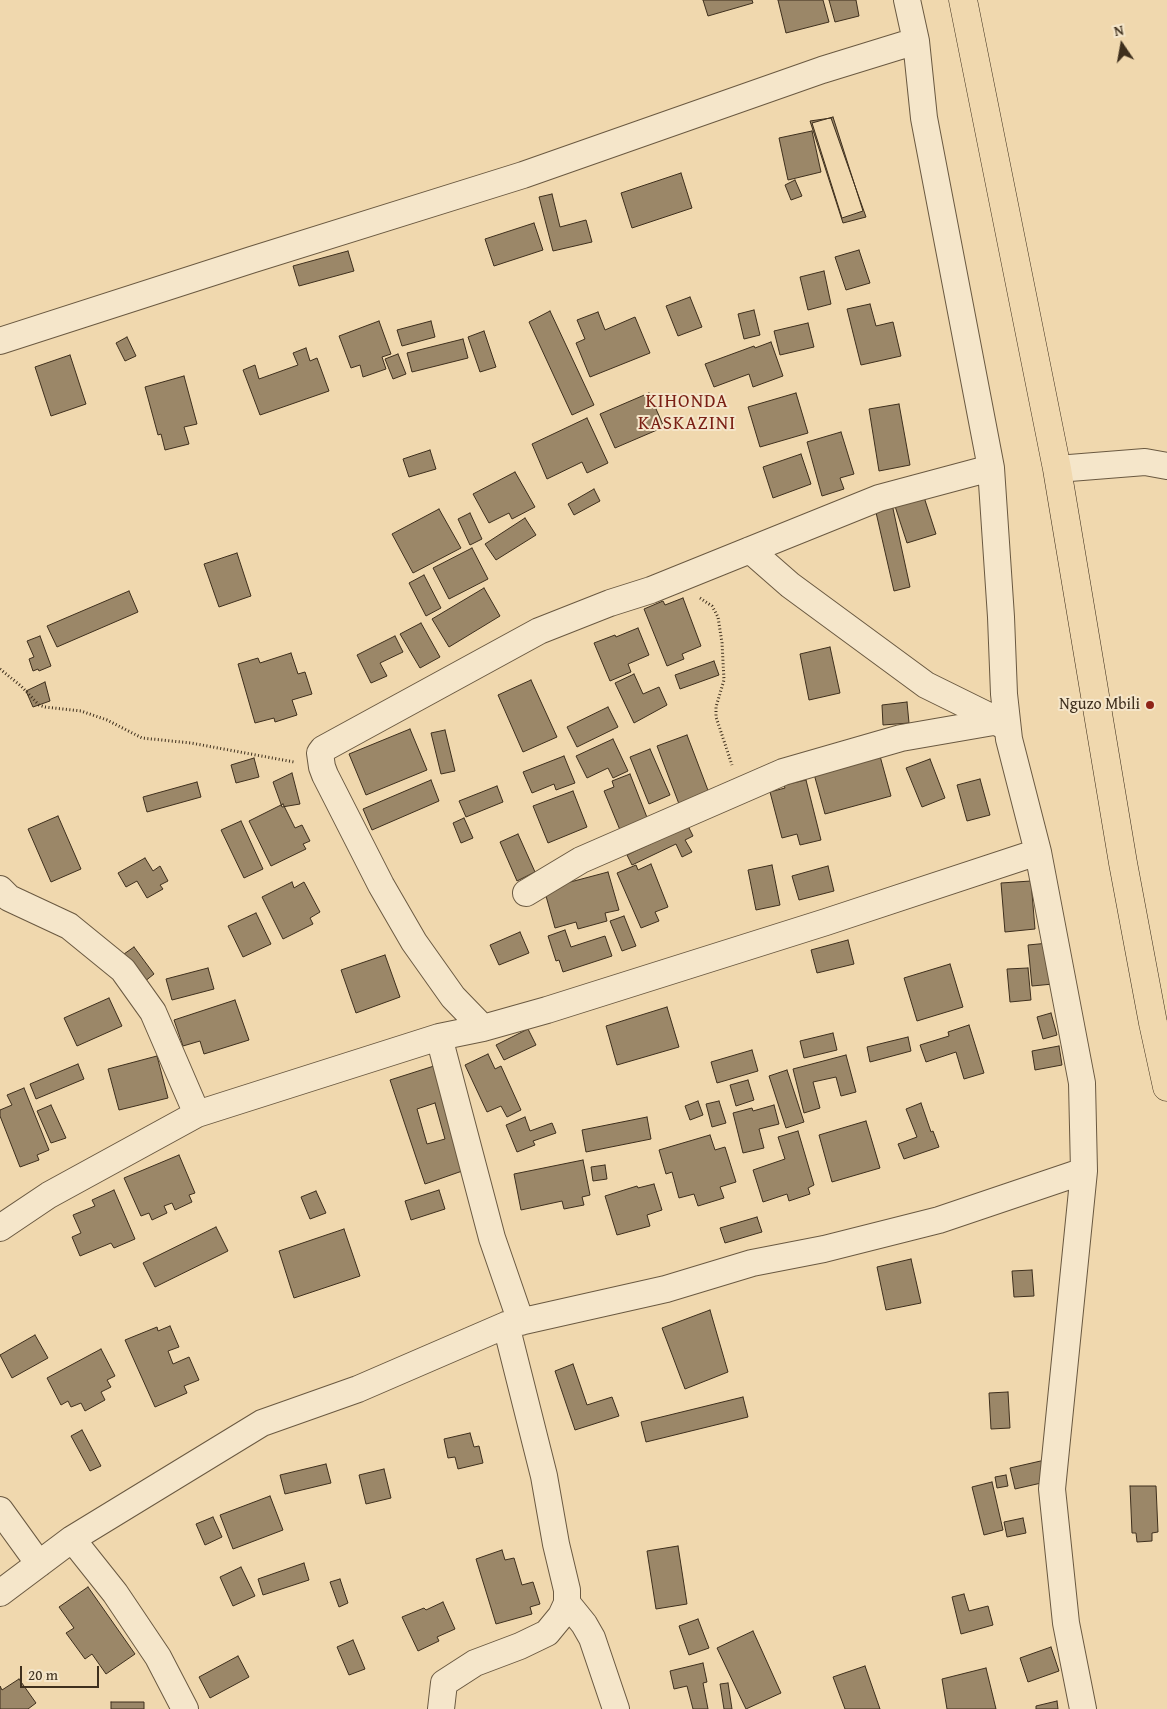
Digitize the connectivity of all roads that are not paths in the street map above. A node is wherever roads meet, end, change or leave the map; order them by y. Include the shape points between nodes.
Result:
1 (907, 0) edge
2 (963, 0) edge
3 (916, 41) junction
4 (0, 341) edge
5 (1167, 466) edge
6 (991, 468) junction
7 (1057, 469) junction
8 (750, 550) junction
9 (1004, 730) junction
10 (1038, 852) junction
11 (0, 889) edge
12 (526, 893) dead end
13 (483, 1028) junction
14 (439, 1037) junction
15 (1167, 1087) edge
16 (197, 1114) junction
17 (1084, 1171) junction
18 (0, 1228) edge
19 (513, 1324) junction
20 (0, 1510) edge
21 (72, 1539) junction
22 (39, 1564) junction
23 (0, 1593) edge
24 (567, 1603) junction
25 (186, 1709) edge
26 (441, 1709) edge
27 (616, 1709) edge
28 (1083, 1709) edge

1 - 3 street
2 - 7 highway
3 - 4 street via 822,70 523,175
3 - 6 street via 924,118
5 - 7 street via 1145,462
6 - 8 street via 879,498
6 - 9 street via 1001,617
7 - 15 highway via 1123,863
8 - 9 street via 790,585 926,685
8 - 13 street via 539,631 326,746 320,754 322,767 381,885 414,942 453,997
9 - 10 street
9 - 12 street via 901,738 783,772 581,860
10 - 13 street
10 - 17 street via 1082,1083
11 - 16 street via 9,898 69,926 123,970 153,1012
13 - 14 street
14 - 16 street
14 - 19 street
16 - 18 street via 49,1195
17 - 19 street via 940,1220 752,1263 666,1289
17 - 28 street via 1052,1489 1066,1623
19 - 21 street via 358,1389 262,1423
19 - 24 street
20 - 22 street
21 - 22 street
21 - 25 street via 115,1593 158,1657
22 - 23 street
24 - 26 street via 547,1633 475,1663 444,1683
24 - 27 street via 592,1638

